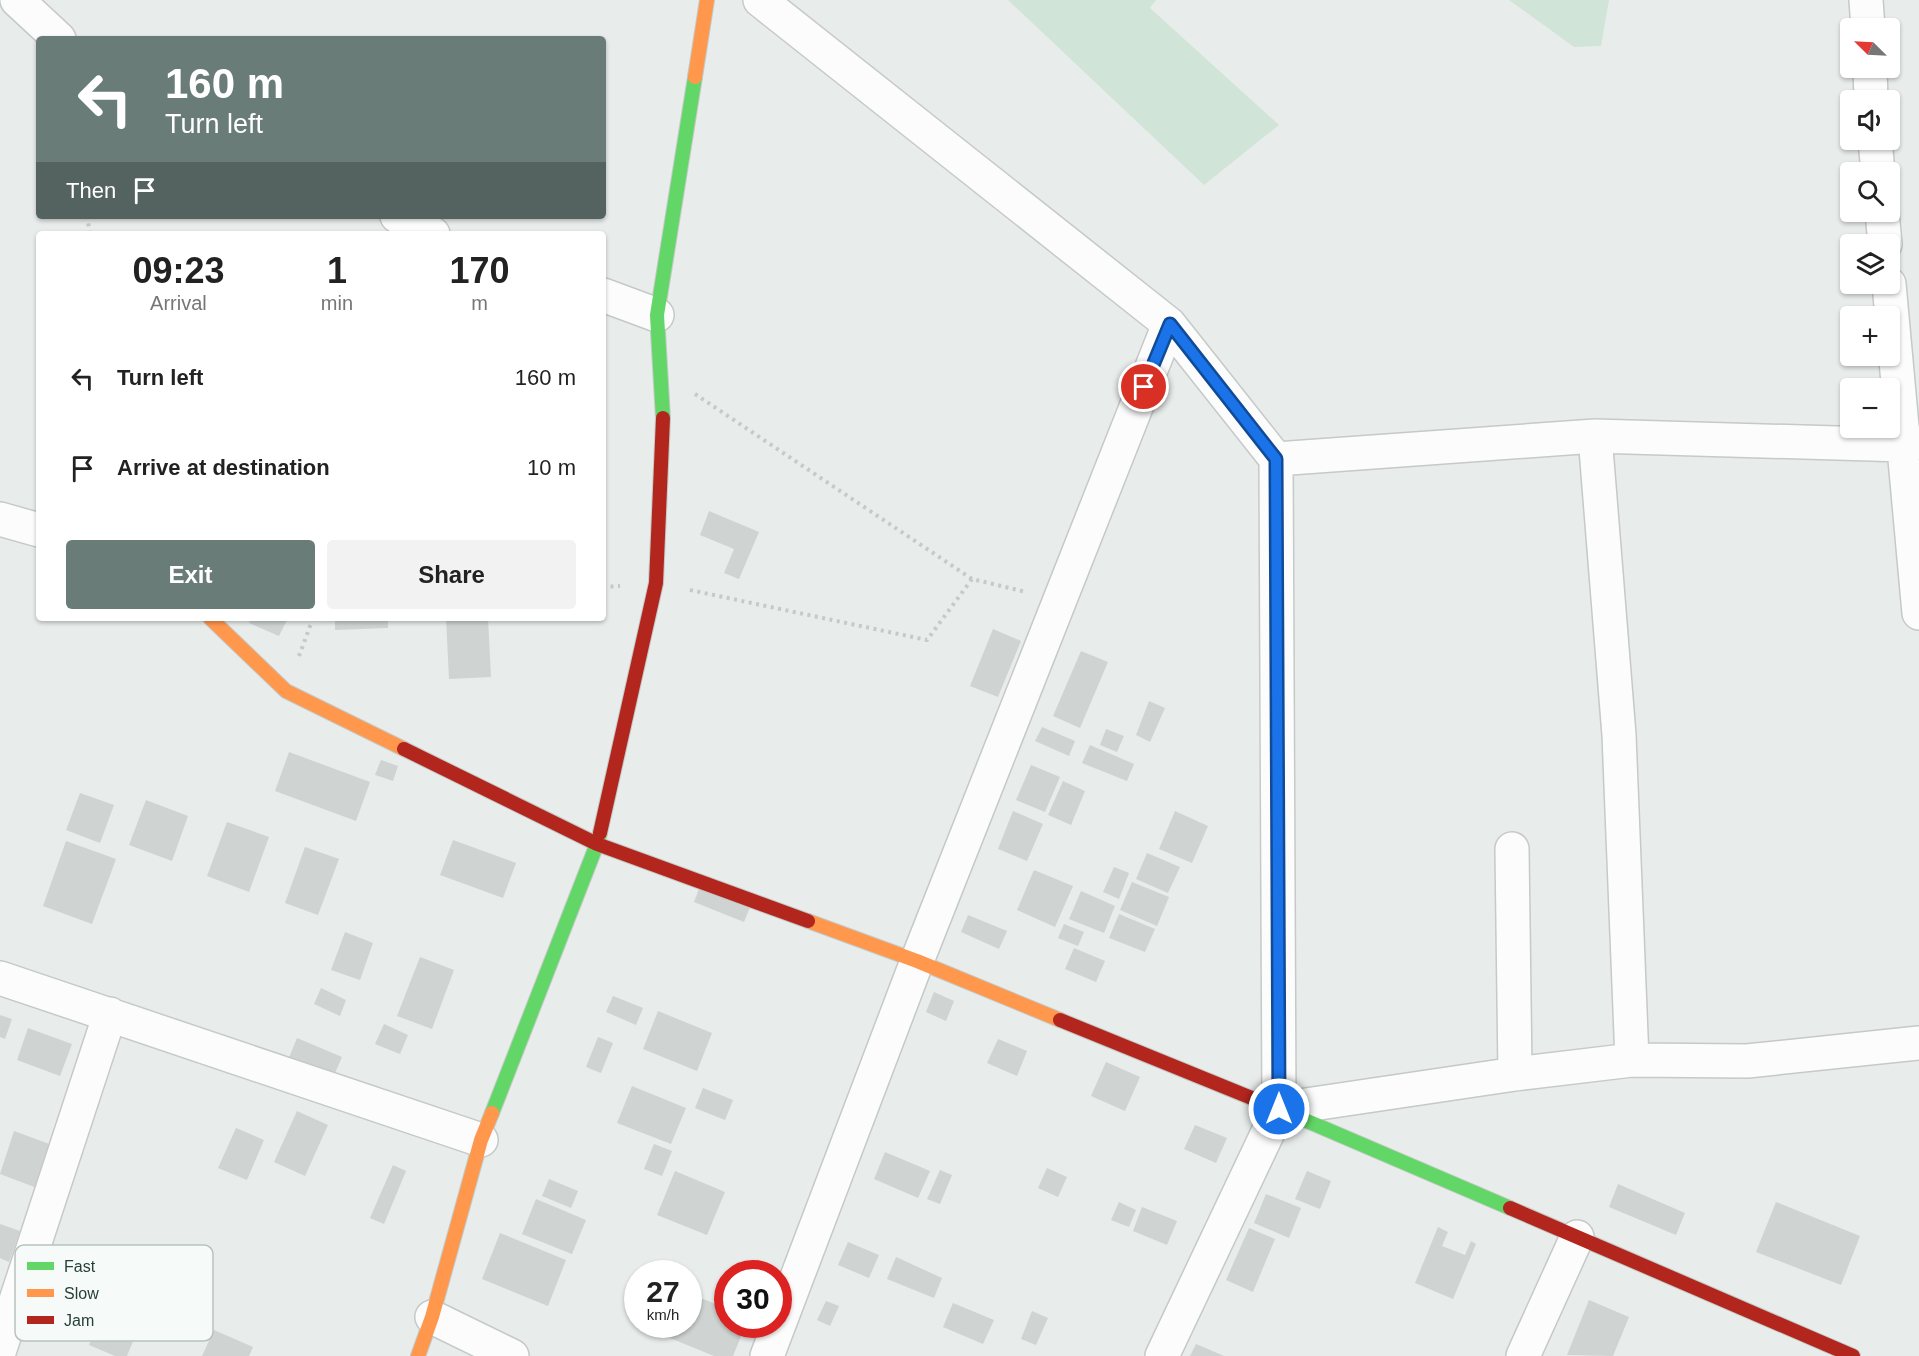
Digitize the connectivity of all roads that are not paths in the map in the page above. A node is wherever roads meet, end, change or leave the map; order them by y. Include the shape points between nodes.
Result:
1 (17, 0) edge
2 (707, 0) edge
3 (760, 0) edge
4 (1866, 0) edge
5 (1867, 18) edge
6 (56, 36) edge
7 (403, 219) edge
8 (427, 231) edge
9 (1890, 294) edge
10 (606, 297) edge
11 (657, 315) junction
12 (1170, 324) junction
13 (1595, 436) junction
14 (1912, 444) edge
15 (1276, 459) junction
16 (0, 519) edge
17 (36, 529) edge
18 (1919, 613) edge
19 (213, 621) edge
20 (597, 844) junction
21 (1512, 849) dead end
22 (917, 961) junction
23 (0, 978) edge
24 (110, 1014) junction
25 (1919, 1043) edge
26 (1632, 1060) junction
27 (1515, 1074) junction
28 (1279, 1109) junction
29 (481, 1140) junction
30 (1577, 1237) junction
31 (34, 1245) edge
32 (15, 1303) edge
33 (432, 1317) junction
34 (0, 1349) edge
35 (418, 1356) edge
36 (512, 1356) edge
37 (767, 1356) edge
38 (1162, 1356) edge
39 (1523, 1356) edge
40 (1853, 1356) edge

1 - 6 street
2 - 11 street
3 - 12 street
4 - 5 street
7 - 8 street
9 - 14 street
10 - 11 street
11 - 20 street via 663,431 656,583
12 - 15 street
12 - 22 street
13 - 14 street
13 - 15 street
13 - 26 street via 1619,735
14 - 18 street
15 - 28 street
16 - 17 street
19 - 20 street via 286,691
20 - 22 street
20 - 29 street
21 - 27 street
22 - 28 street
22 - 37 street
23 - 24 street
24 - 29 street
24 - 31 street
25 - 26 street via 1747,1061
26 - 27 street
27 - 28 street
28 - 30 street
28 - 38 street
29 - 33 street
30 - 39 street
30 - 40 street
32 - 34 street
33 - 35 street
33 - 36 street

